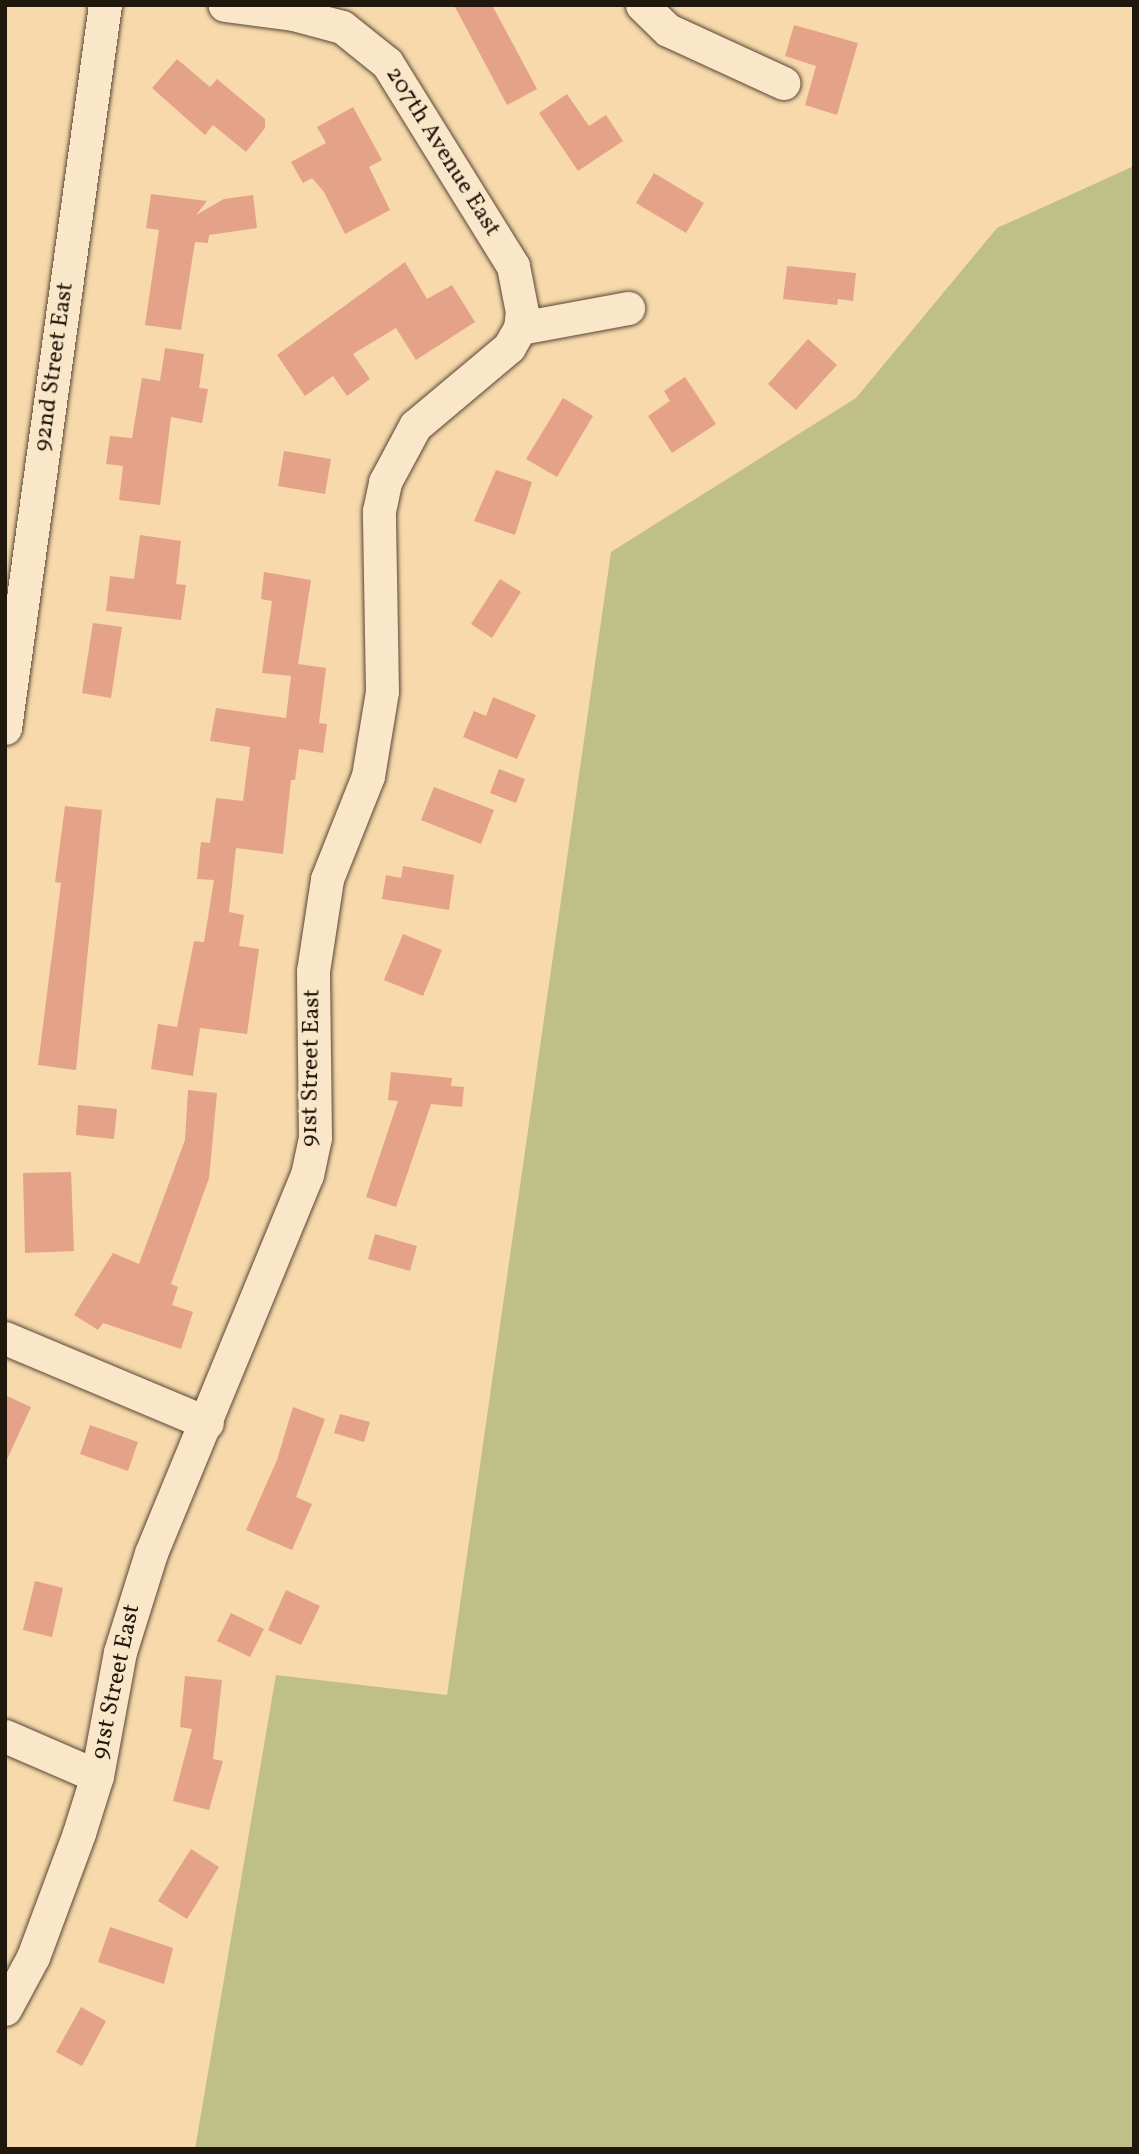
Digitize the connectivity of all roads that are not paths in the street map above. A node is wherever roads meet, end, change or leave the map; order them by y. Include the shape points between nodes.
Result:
1 (104, 5) edge
2 (642, 5) edge
3 (236, 6) edge
4 (783, 83) dead end
5 (628, 308) dead end
6 (520, 328) junction
7 (5, 728) edge
8 (5, 1338) edge
9 (206, 1423) junction
10 (5, 1736) edge
11 (97, 1776) junction
12 (5, 2009) edge

1 - 7 street, 92nd Street East
2 - 4 street via 668,30
3 - 6 street, 207th Avenue East via 342,27 387,63 513,266 522,295
5 - 6 street
6 - 9 street, 91st Street East via 488,368 415,426 385,482 379,511 382,691 368,776 327,879 313,971 315,1138 307,1175
8 - 9 street
9 - 11 street, 91st Street East via 134,1600
10 - 11 street
11 - 12 street, 91st Street East via 59,1895

